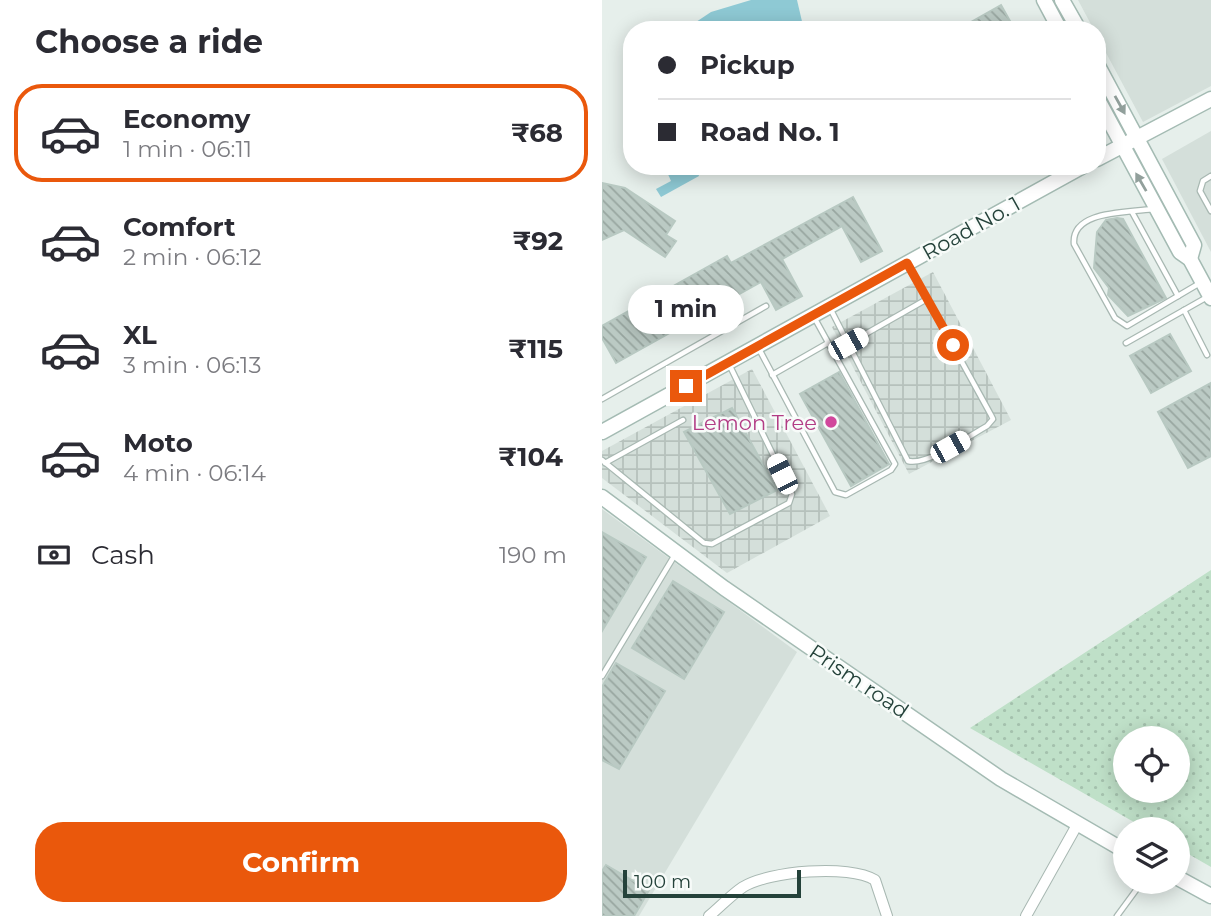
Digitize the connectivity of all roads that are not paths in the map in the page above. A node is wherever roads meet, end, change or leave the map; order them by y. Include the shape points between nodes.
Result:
1 (1044, 0) edge
2 (1062, 0) edge
3 (1055, 21) edge
4 (1074, 21) edge
5 (1106, 80) edge
6 (1211, 99) edge
7 (1106, 116) edge
8 (1138, 137) junction
9 (1121, 146) junction
10 (1106, 154) edge
11 (1067, 175) edge
12 (1211, 176) edge
13 (1157, 208) junction
14 (1211, 211) edge
15 (1132, 212) junction
16 (1190, 259) junction
17 (907, 263) junction
18 (1202, 282) junction
19 (1178, 296) junction
20 (1210, 297) edge
21 (928, 299) junction
22 (766, 306) dead end
23 (830, 307) junction
24 (1184, 310) junction
25 (813, 316) junction
26 (828, 343) junction
27 (1126, 343) dead end
28 (848, 344) junction
29 (758, 347) junction
30 (1207, 355) dead end
31 (728, 362) junction
32 (772, 375) junction
33 (602, 398) edge
34 (683, 420) dead end
35 (602, 432) edge
36 (603, 462) edge
37 (602, 497) edge
38 (676, 552) junction
39 (602, 676) edge
40 (1077, 825) junction
41 (1113, 844) edge
42 (1190, 885) edge
43 (1133, 894) edge
44 (1211, 896) edge
45 (709, 916) edge
46 (887, 916) edge
47 (1026, 916) edge
48 (1117, 916) edge

1 - 3 street
2 - 4 street
5 -> 8 street
6 - 8 street
7 - 9 street
8 - 9 street
8 - 16 street via 1194,245
9 - 10 street
13 -> 9 street
11 - 17 street, Road No. 1
12 - 14 lane via 1200,191
13 - 15 lane
13 - 16 street via 1180,252
15 - 19 lane
15 - 19 lane via 1101,215 1076,227 1074,244 1120,324 1127,326
16 - 18 street
17 - 21 lane
17 - 23 street, Road No. 1
18 - 19 lane
18 - 20 street
20 - 24 lane
21 - 28 lane
21 - 28 lane via 993,419 987,426 918,463 908,461
22 - 33 lane
23 - 25 street, Road No. 1
23 - 28 lane
24 - 27 lane
24 - 30 lane
25 - 26 lane
25 - 29 street, Road No. 1
26 - 32 lane
26 - 32 lane via 895,464 891,470 846,495 835,492
29 - 31 street, Road No. 1
29 - 32 lane
31 - 35 street, Road No. 1
31 - 36 lane via 792,494 789,503 712,544 704,543
34 - 36 lane
37 - 38 street, Prism road
38 - 39 lane
38 - 40 street, Prism road via 1001,779
40 - 41 street, Prism road
40 - 47 street
42 - 44 street
43 - 48 lane
45 - 46 street via 742,888 767,876 849,871 876,880

